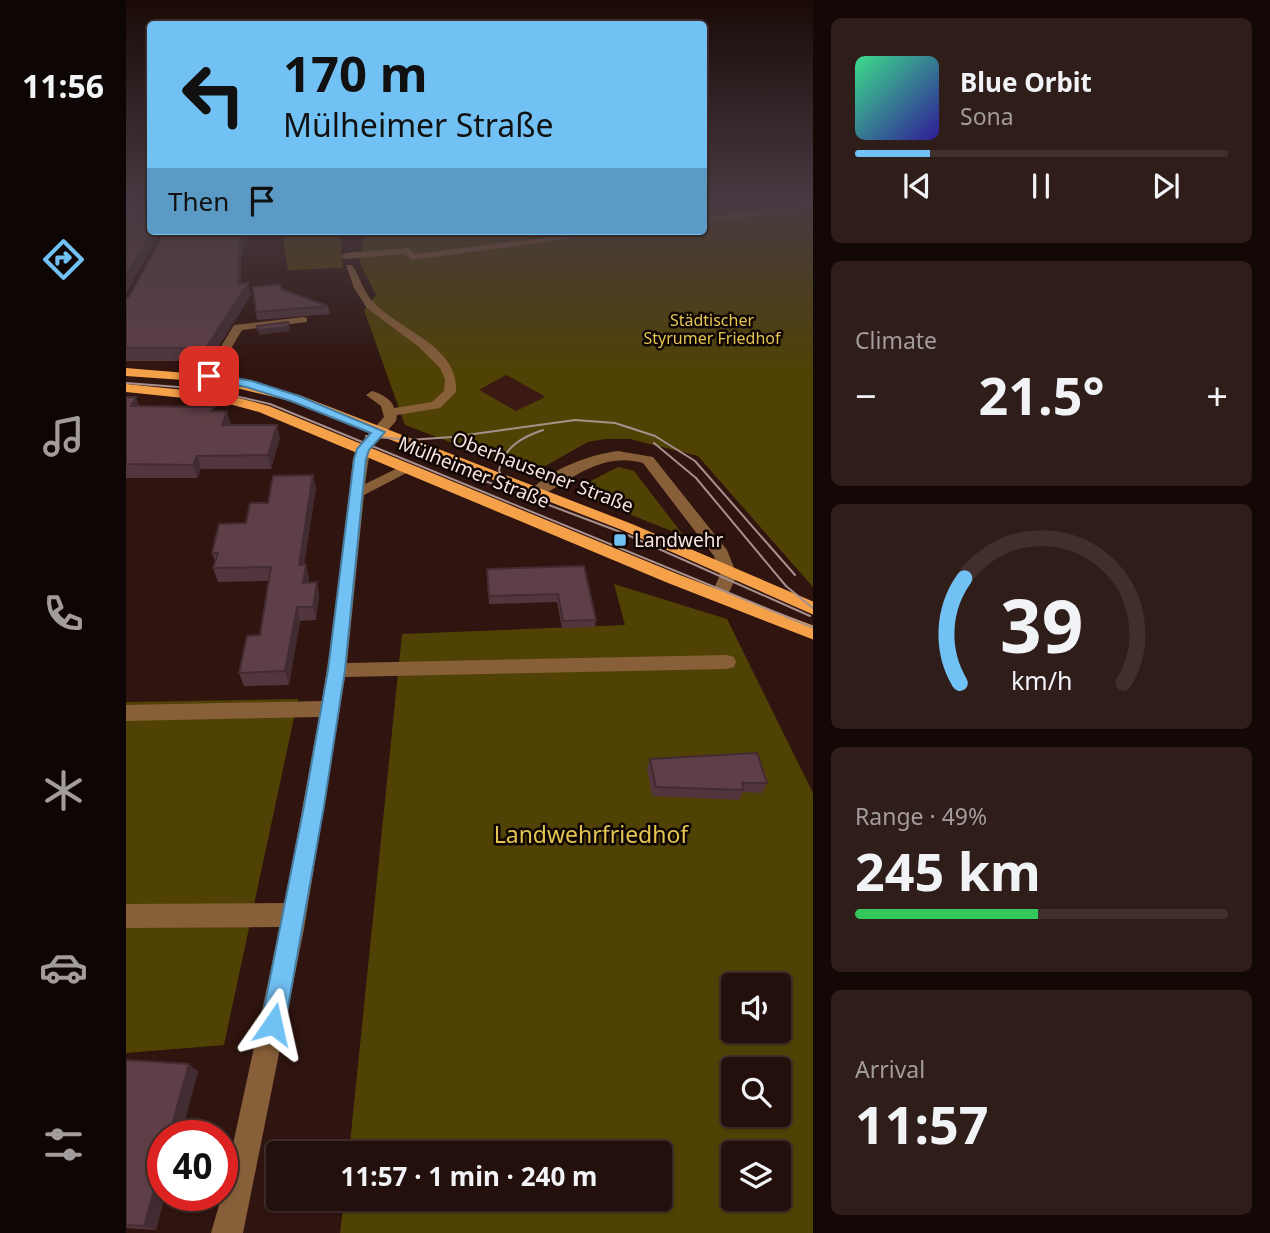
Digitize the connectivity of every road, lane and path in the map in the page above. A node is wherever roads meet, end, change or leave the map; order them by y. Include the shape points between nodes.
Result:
1 (361, 260) edge
2 (303, 320) edge
3 (127, 373) edge
4 (209, 376) junction
5 (126, 388) edge
6 (372, 394) dead end
7 (391, 412) junction
8 (379, 432) junction
9 (411, 444) joint
10 (363, 449) junction
11 (407, 469) junction
12 (536, 492) junction
13 (357, 493) junction
14 (730, 571) junction
15 (720, 595) junction
16 (813, 609) edge
17 (813, 634) edge
18 (726, 663) dead end
19 (337, 670) junction
20 (330, 709) junction
21 (126, 713) edge
22 (294, 915) junction
23 (126, 916) edge
24 (227, 1233) edge

1 - 7 street via 347,262 370,305 438,357 450,375 450,392 436,405
2 - 4 street via 238,327
3 - 4 main road, Mülheimer Straße
4 - 8 main road, Mülheimer Straße via 295,398
5 - 10 main road, Mülheimer Straße via 223,398 264,409
6 - 7 street
7 - 8 street
8 - 9 main road, Mülheimer Straße
8 - 10 street
9 - 12 main road, Oberhausener Straße
10 - 11 main road, Mülheimer Straße
10 - 13 street
11 - 13 street
11 - 15 main road, Mülheimer Straße
12 - 14 main road, Oberhausener Straße
12 - 14 street via 597,458 632,454 648,460 722,554
13 - 19 street
14 - 15 street
14 - 16 main road, Oberhausener Straße
15 - 17 main road
18 - 19 street
19 - 20 street
20 - 21 street
20 - 22 street
22 - 23 street
22 - 24 street

